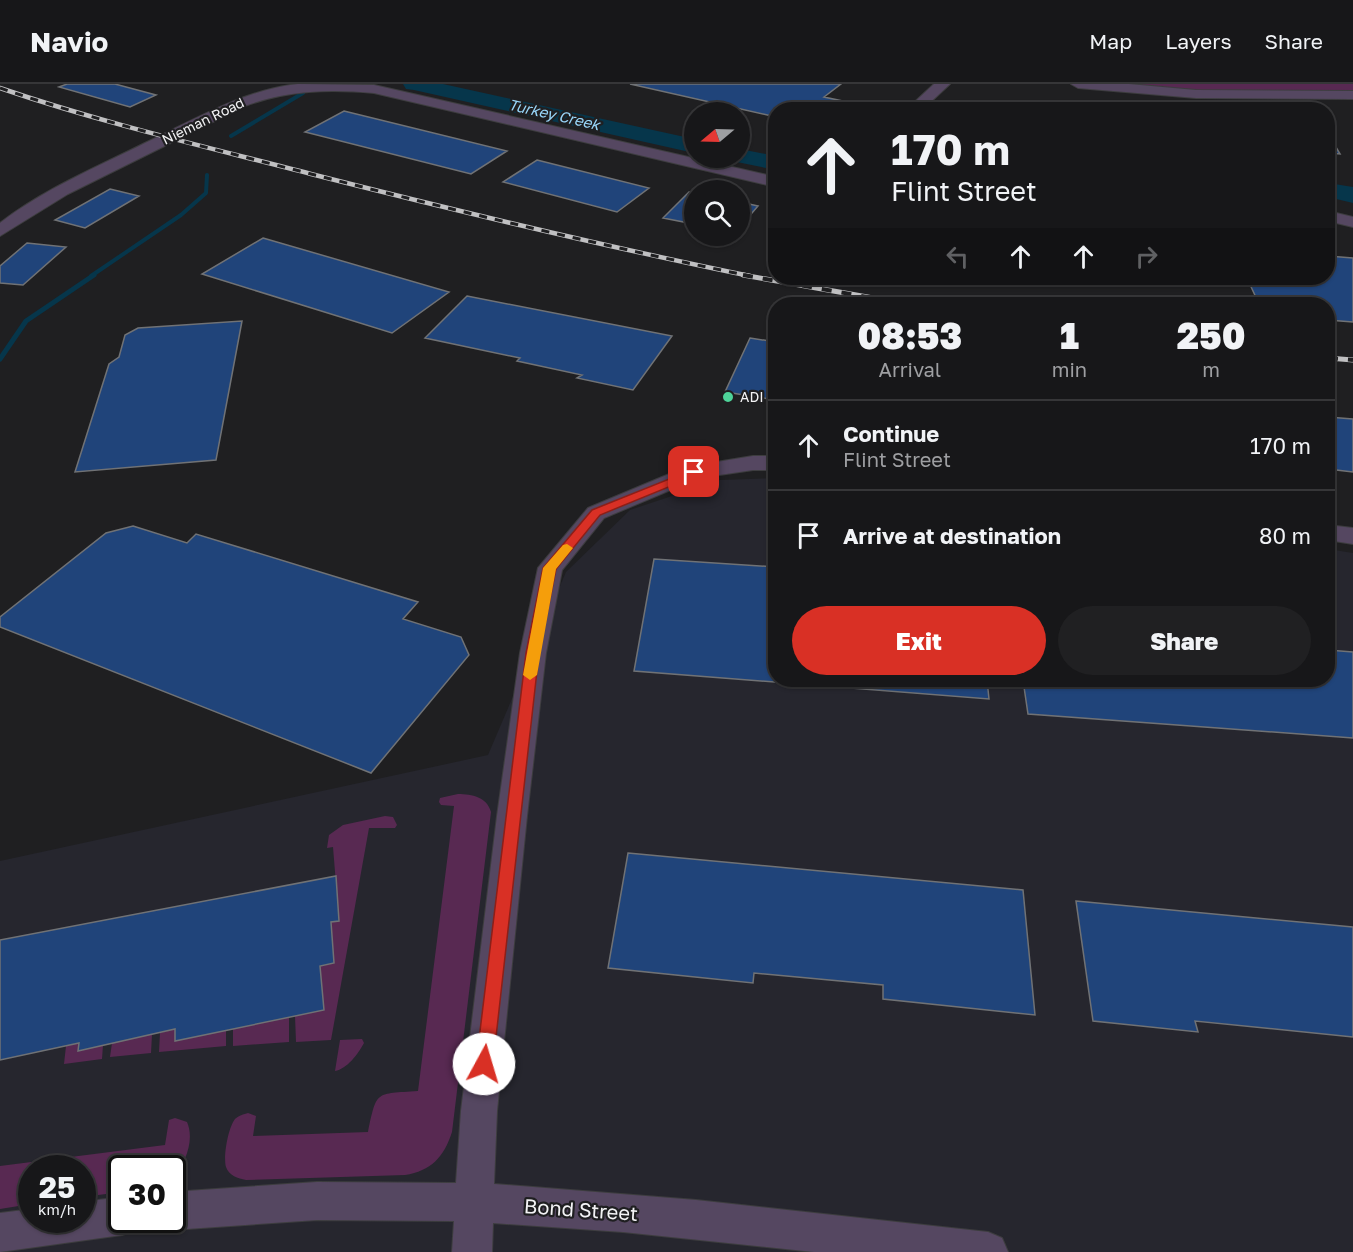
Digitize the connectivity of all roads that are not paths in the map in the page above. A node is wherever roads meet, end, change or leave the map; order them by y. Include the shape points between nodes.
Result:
1 (943, 84) edge
2 (1078, 84) edge
3 (345, 85) edge
4 (1353, 95) edge
5 (922, 102) edge
6 (768, 180) edge
7 (1335, 218) edge
8 (1353, 222) edge
9 (0, 231) edge
10 (768, 463) edge
11 (1335, 534) edge
12 (1353, 536) edge
13 (474, 1202) junction
14 (186, 1209) edge
15 (108, 1218) edge
16 (0, 1233) edge
17 (472, 1252) edge
18 (988, 1252) edge

1 - 5 street
2 - 4 street via 1197,93
3 - 6 street, Nieman Road
3 - 9 street, Nieman Road via 270,92 240,103 62,190
7 - 8 street
10 - 13 street via 694,472 596,513 550,568 533,653 512,816 479,1111
11 - 12 street
13 - 14 street, Bond Street via 283,1202
13 - 17 street
13 - 18 street, Bond Street via 598,1209
15 - 16 street

